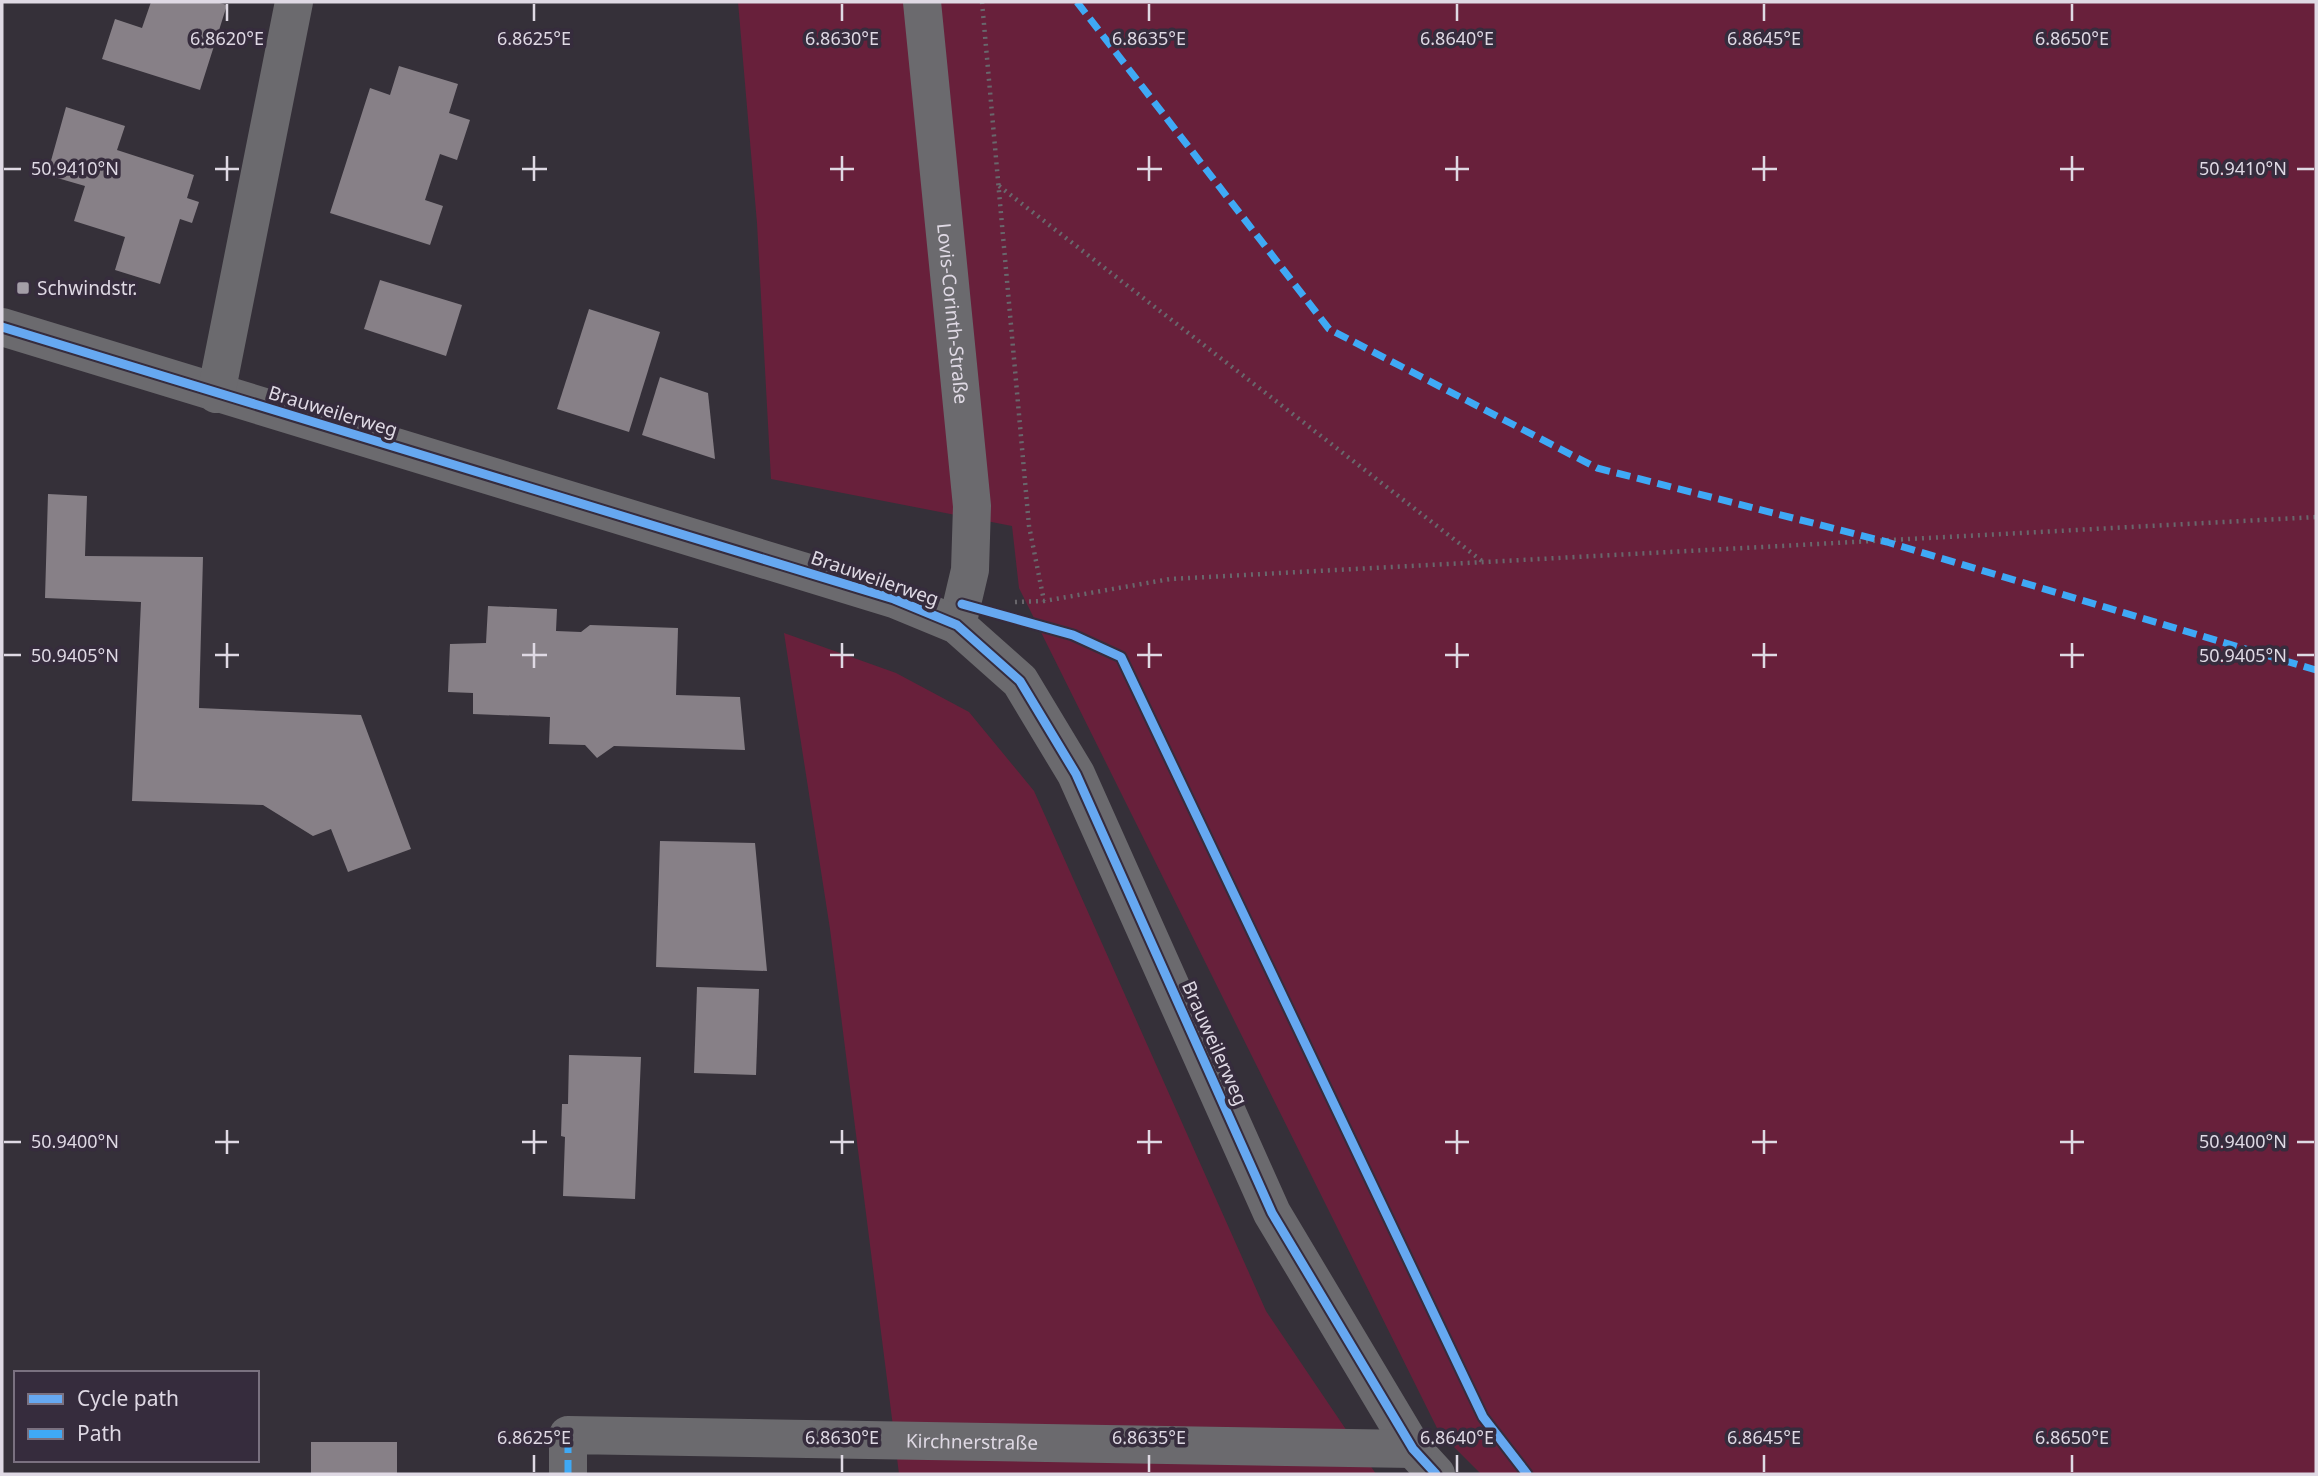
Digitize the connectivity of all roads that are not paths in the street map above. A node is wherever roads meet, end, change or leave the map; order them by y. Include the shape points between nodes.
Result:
1 (294, 2) edge
2 (922, 2) edge
3 (2, 327) edge
4 (216, 394) junction
5 (959, 615) junction
6 (1425, 1462) edge
7 (568, 1474) edge

1 - 4 street
2 - 5 street, Lovis-Corinth-Straße via 972,506 970,570
3 - 4 street, Brauweilerweg
4 - 5 street, Brauweilerweg
5 - 6 street, Brauweilerweg via 1020,681 1076,774 1272,1213
6 - 7 street, Kirchnerstraße via 568,1435

